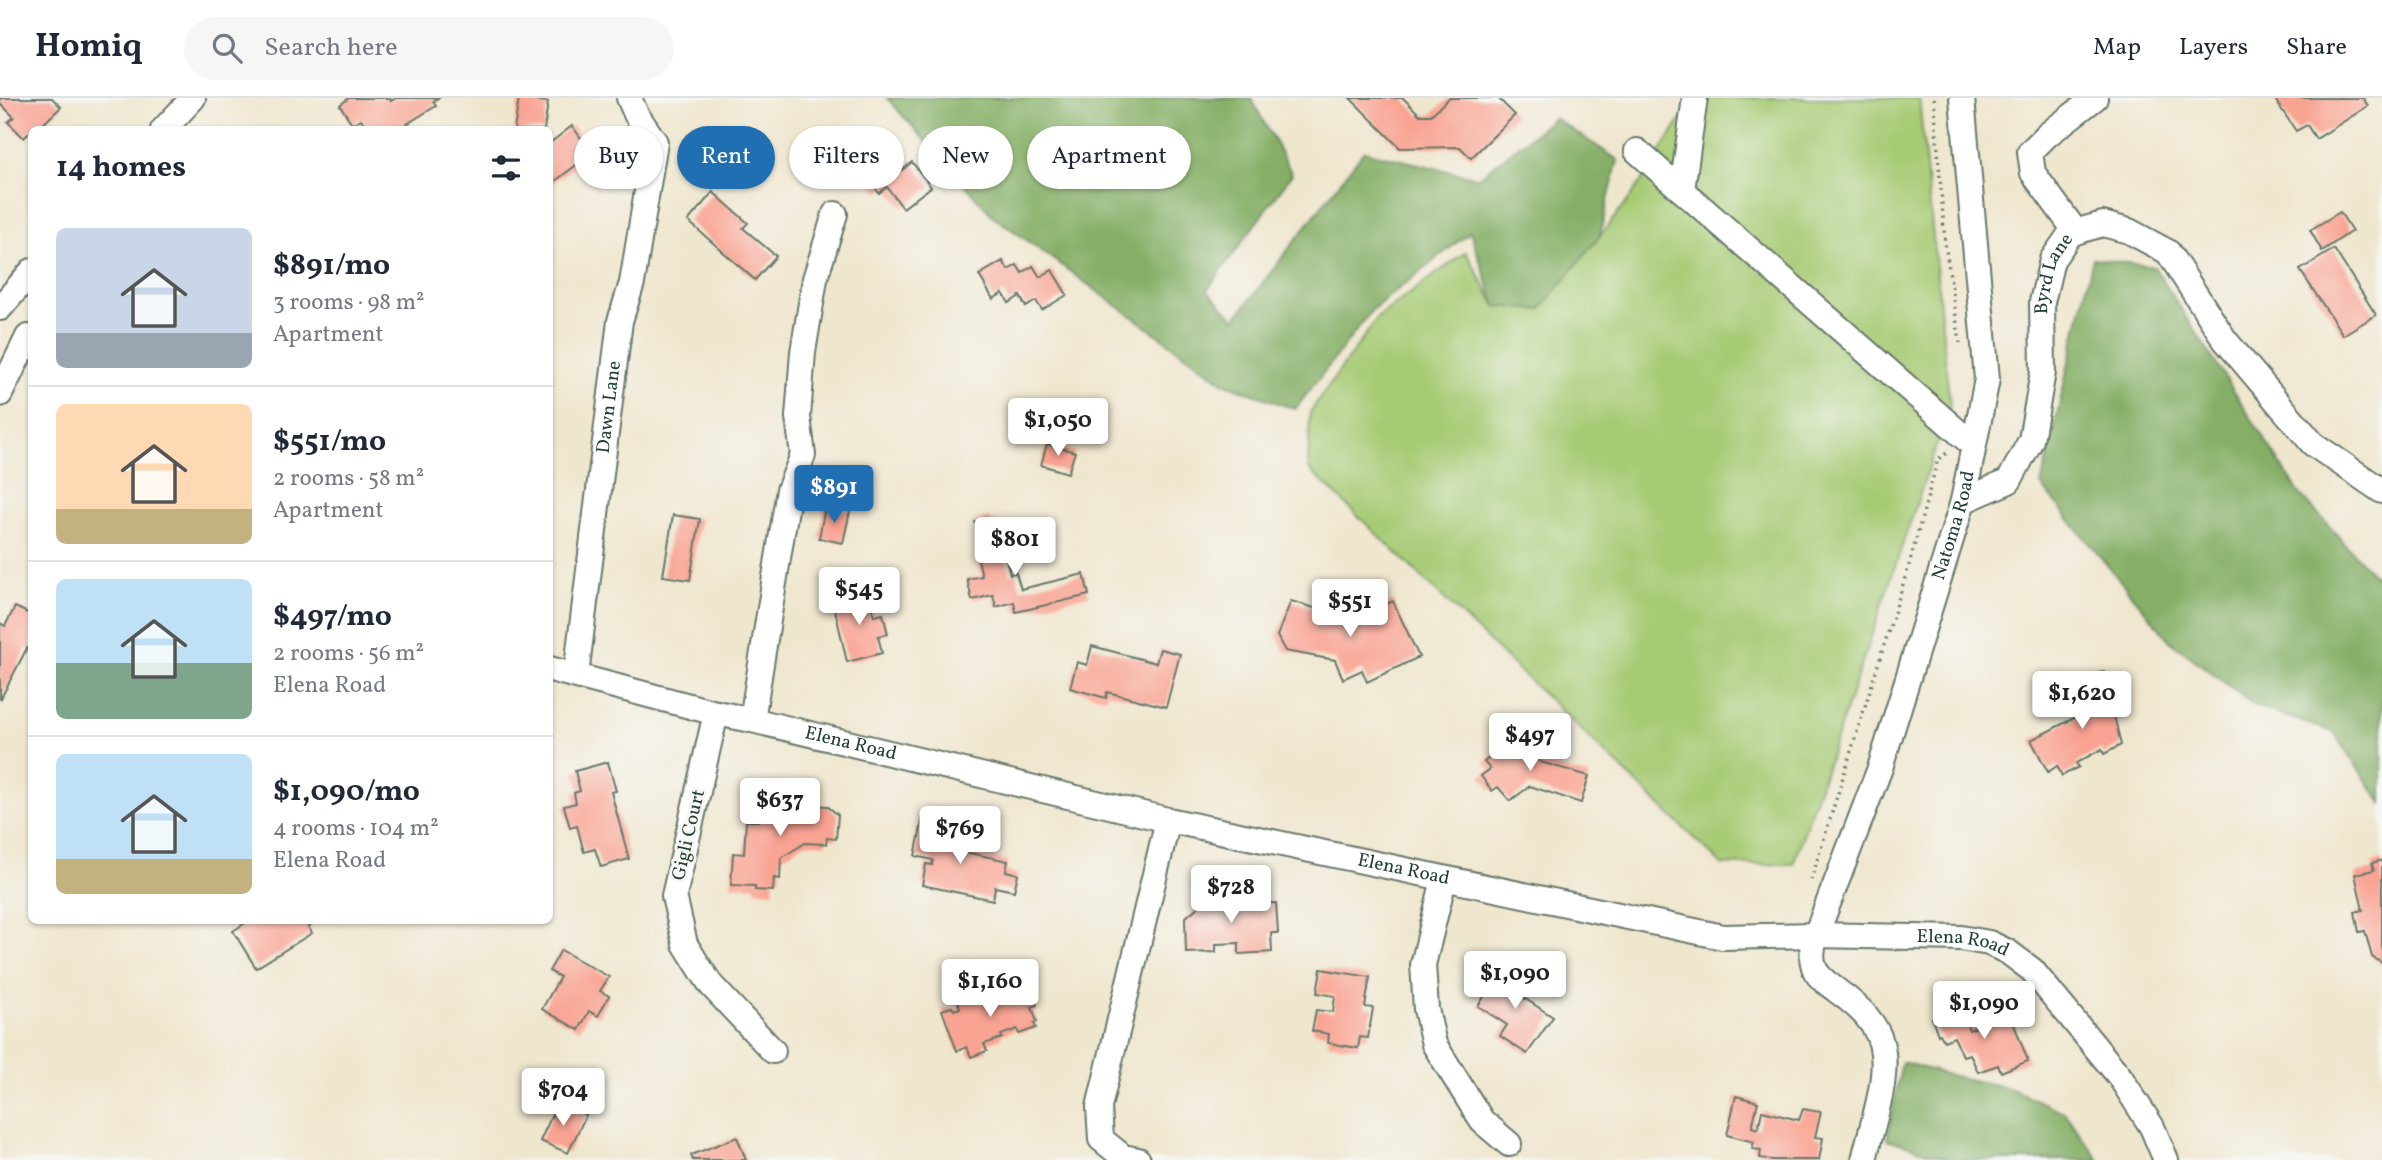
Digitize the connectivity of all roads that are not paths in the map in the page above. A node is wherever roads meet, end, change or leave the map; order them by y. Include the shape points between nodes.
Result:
1 (193, 98) edge
2 (629, 98) edge
3 (1695, 98) edge
4 (1962, 98) edge
5 (2095, 98) edge
6 (167, 126) edge
7 (1637, 151) dead end
8 (1682, 190) junction
9 (835, 214) dead end
10 (2076, 232) junction
11 (28, 276) edge
12 (0, 309) edge
13 (0, 314) edge
14 (28, 336) edge
15 (28, 342) edge
16 (0, 394) edge
17 (1968, 442) junction
18 (2382, 491) edge
19 (1963, 501) junction
20 (553, 670) edge
21 (576, 675) junction
22 (716, 713) junction
23 (752, 720) junction
24 (1168, 820) junction
25 (1444, 879) junction
26 (1816, 935) junction
27 (773, 1051) dead end
28 (1508, 1144) dead end
29 (1138, 1160) edge
30 (1864, 1160) edge
31 (2166, 1160) edge

1 - 6 street
2 - 21 street, Dawn Lane via 655,142 632,283 620,321
3 - 8 street
4 - 17 street, Natoma Road via 1987,379
5 - 10 street via 2030,152 2033,173
7 - 8 street
8 - 17 street
9 - 23 street via 814,279 798,417 803,455 789,490
10 - 18 street, Byrd Lane via 2104,224 2129,231 2168,252 2225,340 2313,444
10 - 19 street, Byrd Lane via 2052,260 2042,302 2043,372 2031,440 2009,481
11 - 12 street
13 - 14 street
15 - 16 street
17 - 19 street, Natoma Road
19 - 26 street, Natoma Road via 1880,768
20 - 21 street, Elena Road
21 - 22 street, Elena Road
22 - 23 street, Elena Road
22 - 27 street, Gigli Court via 674,896 685,944 698,965
23 - 24 street, Elena Road
24 - 25 street, Elena Road
24 - 29 street via 1099,1107 1101,1139 1123,1157
25 - 26 street, Elena Road via 1723,937
25 - 28 street via 1423,965 1434,1044 1482,1121
26 - 30 street, Natoma Road via 1811,954 1814,968 1873,1024 1883,1051 1884,1074
26 - 31 street, Elena Road via 1961,938 2008,952 2032,970 2120,1077 2152,1127

